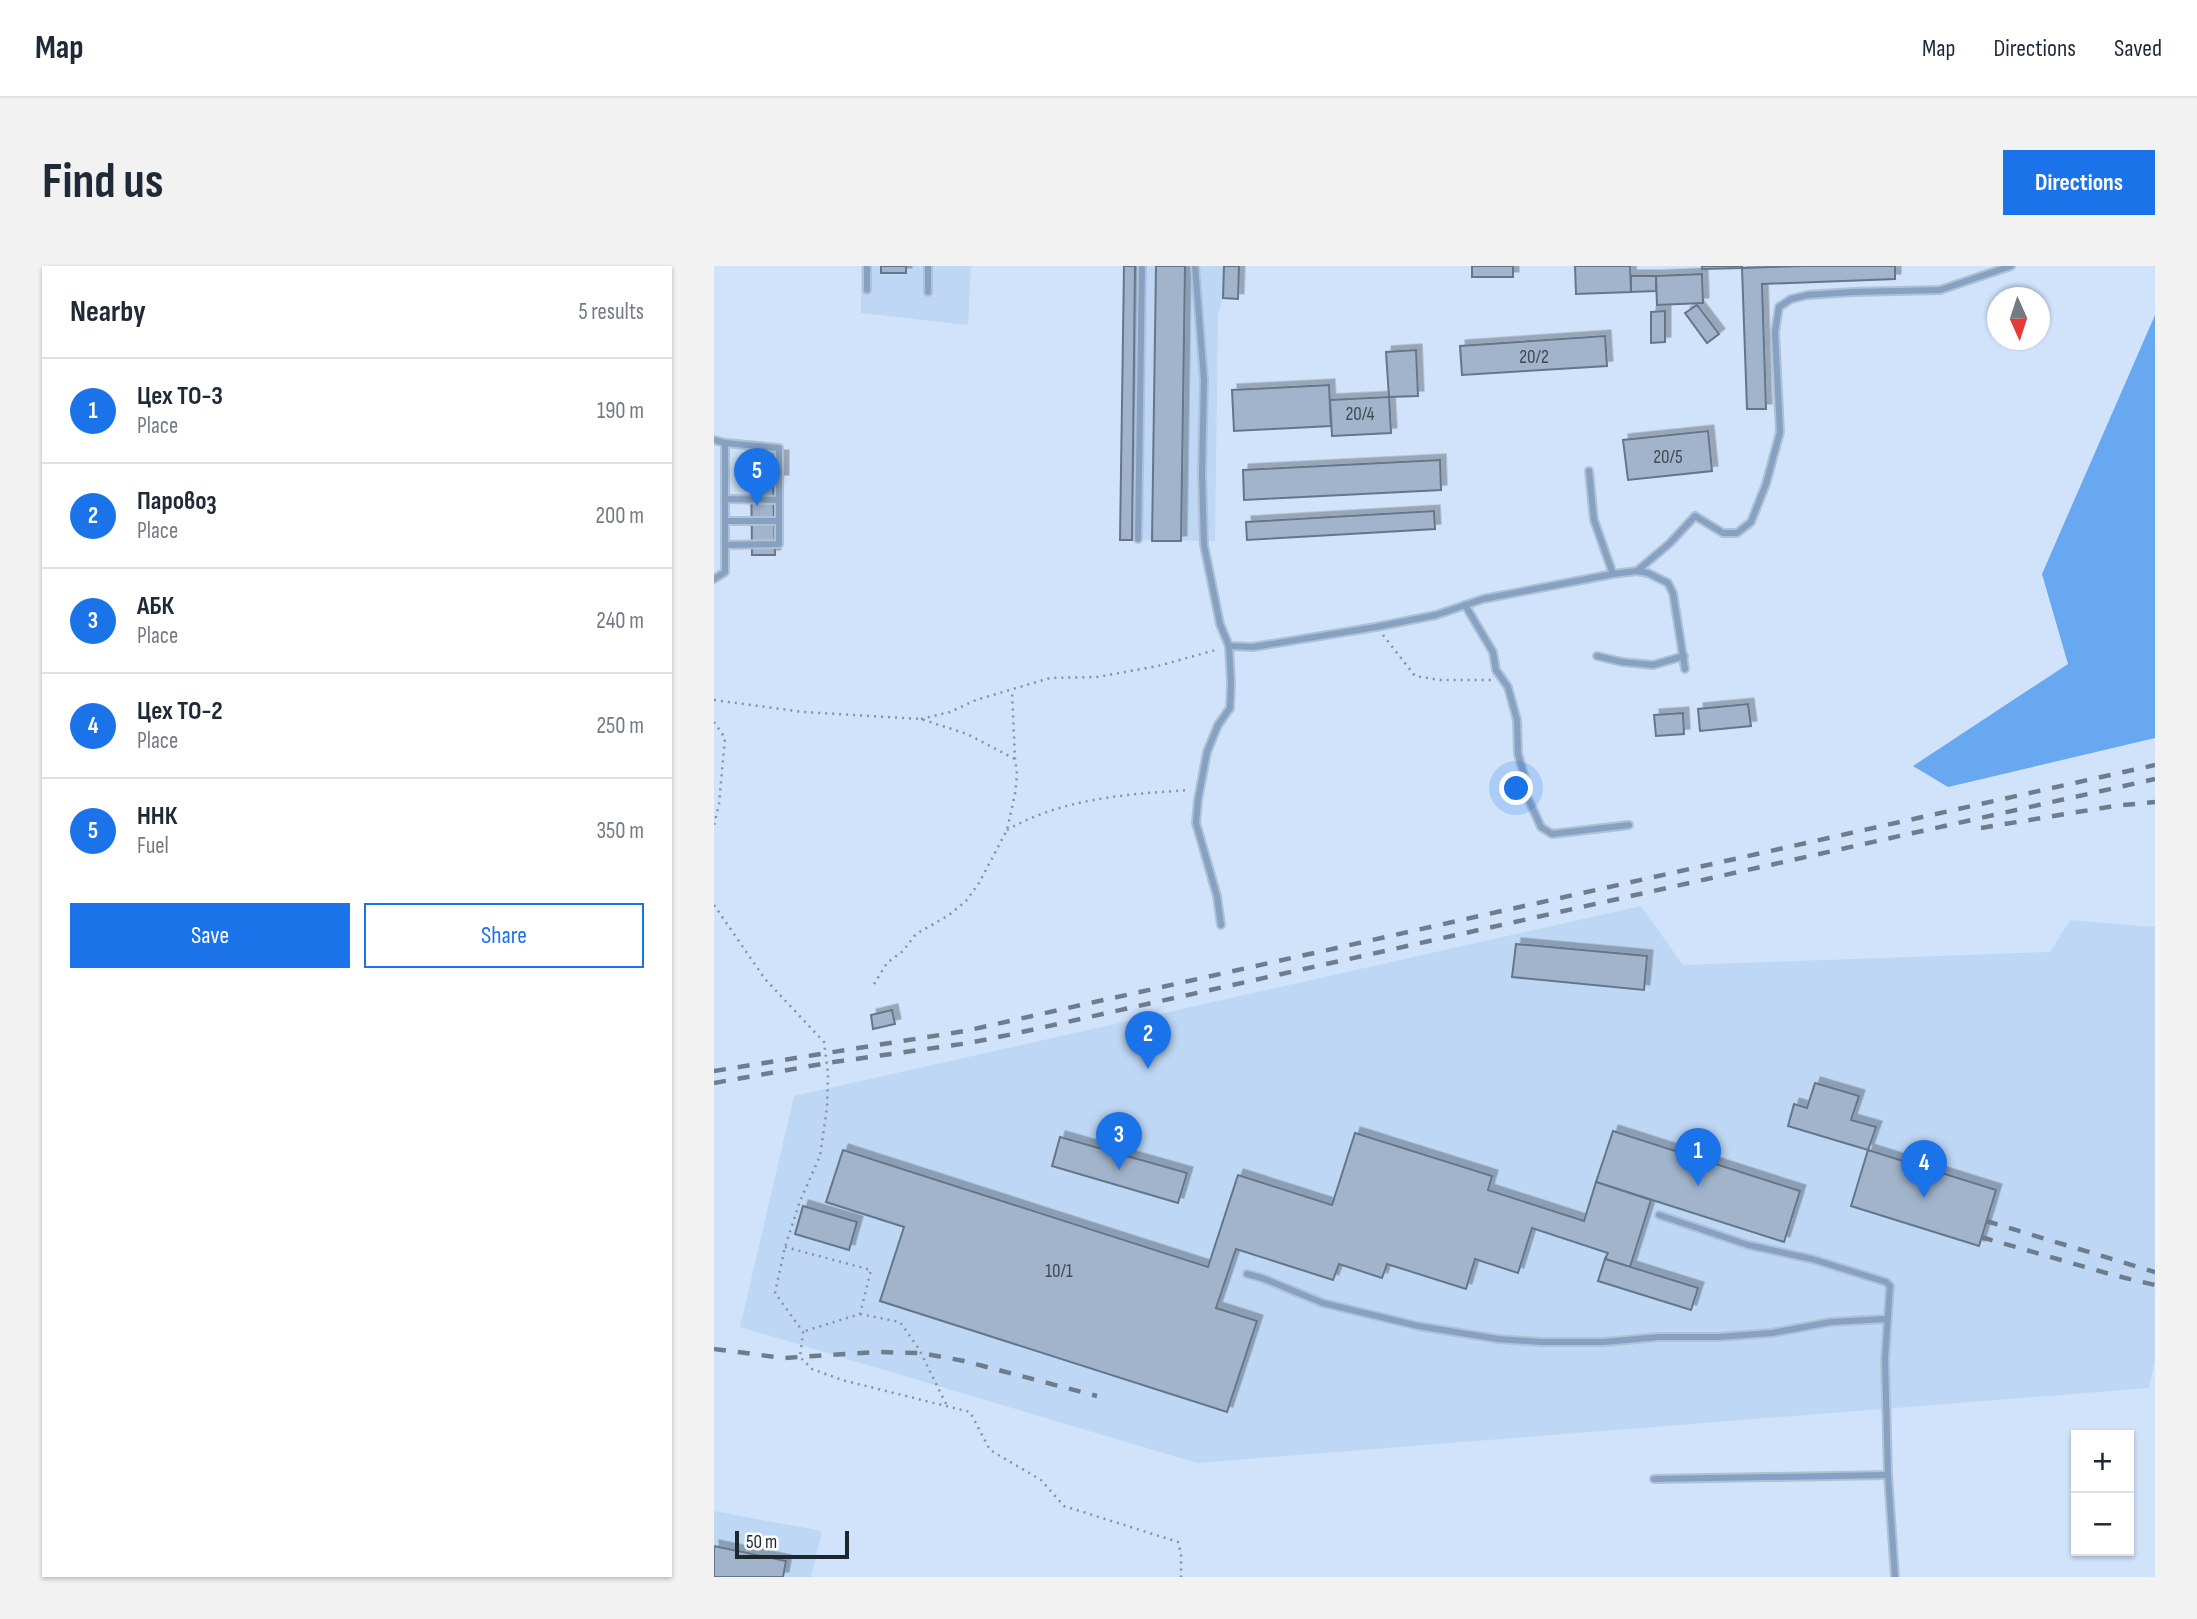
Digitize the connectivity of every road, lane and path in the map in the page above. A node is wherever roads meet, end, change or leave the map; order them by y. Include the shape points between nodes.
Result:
1 (867, 266) edge
2 (928, 266) edge
3 (1142, 266) edge
4 (1195, 266) edge
5 (2011, 266) edge
6 (867, 290) dead end
7 (928, 292) dead end
8 (714, 440) edge
9 (725, 443) junction
10 (1589, 471) dead end
11 (725, 499) junction
12 (779, 500) junction
13 (725, 521) junction
14 (779, 521) junction
15 (1138, 539) dead end
16 (725, 545) junction
17 (1637, 571) junction
18 (1613, 574) junction
19 (714, 579) edge
20 (1465, 605) junction
21 (1376, 627) junction
22 (1229, 646) junction
23 (1597, 656) dead end
24 (1684, 656) junction
25 (1685, 669) dead end
26 (1502, 679) junction
27 (1012, 691) junction
28 (714, 699) edge
29 (920, 719) junction
30 (714, 722) edge
31 (1015, 760) junction
32 (1200, 790) junction
33 (714, 825) edge
34 (1629, 825) dead end
35 (1007, 831) junction
36 (714, 905) edge
37 (1221, 925) dead end
38 (874, 984) dead end
39 (1659, 1215) dead end
40 (785, 1247) junction
41 (1247, 1274) dead end
42 (860, 1314) junction
43 (1886, 1318) junction
44 (803, 1332) junction
45 (947, 1406) junction
46 (1888, 1475) junction
47 (1654, 1479) dead end
48 (1181, 1577) edge
49 (1895, 1577) edge

1 - 6 lane
2 - 7 lane
3 - 15 lane
4 - 22 lane via 1204,380 1205,545 1220,624
5 - 17 lane via 1940,290 1808,295 1779,307 1775,332 1780,432 1751,522 1737,533 1723,533 1695,516
8 - 9 lane
9 - 11 lane
9 - 12 lane via 779,447
10 - 18 lane via 1594,520
11 - 12 lane
11 - 13 lane
12 - 14 lane
13 - 14 lane
13 - 16 lane
14 - 16 lane via 779,544
16 - 19 lane via 725,572
17 - 18 lane
17 - 24 lane via 1668,583 1674,593
18 - 20 lane
20 - 21 lane
20 - 26 lane via 1493,652
21 - 22 lane via 1266,645
21 - 26 path via 1415,676
22 - 27 path via 1158,666 1097,677 1050,678
22 - 32 lane via 1230,708 1208,752
23 - 24 lane via 1654,665
24 - 25 lane
26 - 34 lane via 1513,700 1527,796 1541,827 1552,834
27 - 29 path
27 - 31 path
28 - 29 path via 803,712
29 - 31 path via 967,734
30 - 33 path via 725,738
31 - 35 path via 1015,794
32 - 35 path via 1105,797 1030,817
32 - 37 lane via 1196,823
35 - 38 path via 967,901 916,934
36 - 40 path via 765,979 824,1042 827,1108 820,1156
39 - 43 lane via 1748,1245 1886,1282 1890,1291
40 - 42 path via 871,1270
40 - 44 path via 775,1293
41 - 43 lane via 1323,1303 1418,1326 1541,1342 1731,1336
42 - 44 path
42 - 45 path via 900,1322
43 - 46 lane
44 - 45 path via 800,1357 812,1369
45 - 48 path via 970,1412 990,1450 1041,1480 1064,1506 1178,1542
46 - 47 lane
46 - 49 lane

